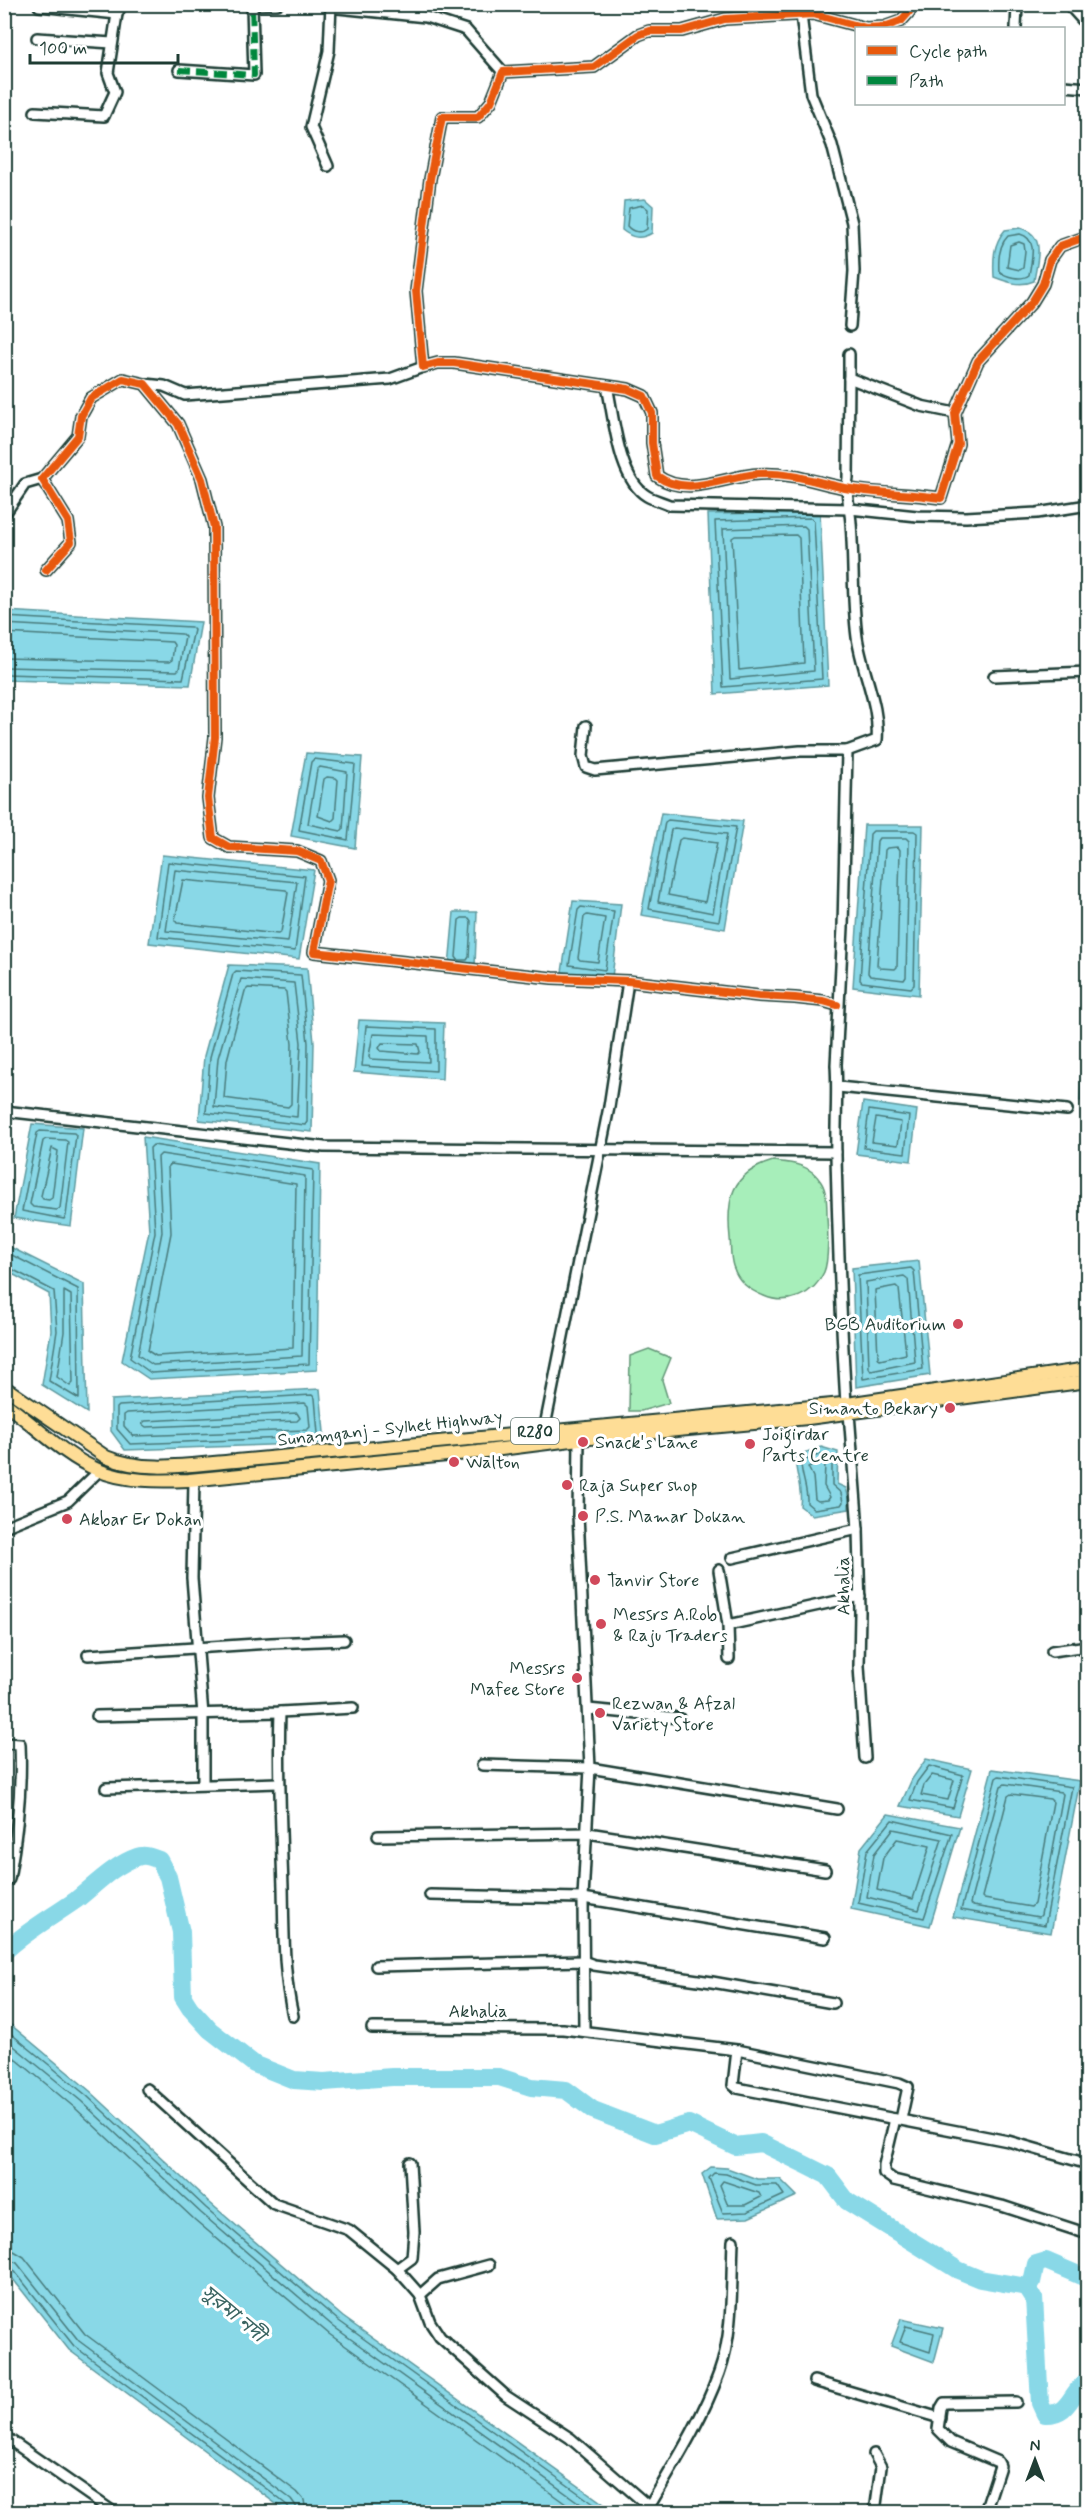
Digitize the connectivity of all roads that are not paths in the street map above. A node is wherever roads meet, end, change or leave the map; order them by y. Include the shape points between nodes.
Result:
1 (122, 4) edge
2 (278, 4) edge
3 (910, 4) edge
4 (1017, 4) edge
5 (1068, 4) edge
6 (335, 5) edge
7 (39, 6) dead end
8 (117, 14) junction
9 (801, 15) junction
10 (1088, 26) edge
11 (862, 27) edge
12 (887, 27) edge
13 (1016, 27) edge
14 (37, 38) dead end
15 (112, 43) junction
16 (179, 70) dead end
17 (503, 72) junction
18 (1065, 86) edge
19 (1088, 88) edge
20 (34, 112) dead end
21 (328, 166) dead end
22 (1088, 236) edge
23 (850, 326) dead end
24 (849, 354) dead end
25 (423, 367) junction
26 (849, 378) junction
27 (145, 384) junction
28 (607, 386) junction
29 (955, 413) junction
30 (42, 479) junction
31 (846, 488) junction
32 (1087, 505) edge
33 (850, 509) junction
34 (4, 515) edge
35 (1088, 519) edge
36 (46, 570) dead end
37 (1088, 672) edge
38 (994, 676) dead end
39 (586, 726) dead end
40 (847, 752) junction
41 (627, 981) junction
42 (837, 1005) junction
43 (838, 1087) junction
44 (1067, 1110) dead end
45 (4, 1111) edge
46 (601, 1148) junction
47 (836, 1152) junction
48 (1088, 1369) edge
49 (1088, 1382) edge
50 (4, 1387) edge
51 (4, 1403) edge
52 (848, 1408) junction
53 (544, 1431) junction
54 (579, 1439) junction
55 (99, 1471) junction
56 (194, 1480) junction
57 (4, 1527) edge
58 (858, 1529) junction
59 (732, 1558) dead end
60 (719, 1569) dead end
61 (860, 1596) junction
62 (728, 1625) junction
63 (344, 1640) dead end
64 (1088, 1646) edge
65 (200, 1648) junction
66 (1052, 1651) dead end
67 (88, 1655) dead end
68 (729, 1659) dead end
69 (353, 1708) dead end
70 (588, 1709) junction
71 (280, 1712) junction
72 (203, 1715) junction
73 (97, 1716) dead end
74 (679, 1718) dead end
75 (4, 1743) edge
76 (865, 1758) dead end
77 (482, 1765) dead end
78 (590, 1768) junction
79 (203, 1783) junction
80 (278, 1783) junction
81 (106, 1788) dead end
82 (837, 1809) dead end
83 (588, 1833) junction
84 (378, 1836) dead end
85 (825, 1870) dead end
86 (9, 1879) dead end
87 (430, 1895) dead end
88 (583, 1898) junction
89 (825, 1938) dead end
90 (583, 1961) junction
91 (376, 1966) dead end
92 (833, 2003) dead end
93 (293, 2016) dead end
94 (372, 2028) dead end
95 (584, 2031) junction
96 (737, 2050) junction
97 (147, 2090) dead end
98 (898, 2119) junction
99 (410, 2163) dead end
100 (1088, 2164) edge
101 (1088, 2234) edge
102 (733, 2241) dead end
103 (489, 2265) dead end
104 (397, 2269) junction
105 (420, 2295) junction
106 (814, 2381) dead end
107 (1016, 2402) dead end
108 (940, 2418) junction
109 (4, 2436) edge
110 (874, 2454) dead end
111 (652, 2510) edge
112 (113, 2512) edge
113 (874, 2512) edge
114 (985, 2512) edge

1 - 8 street
2 - 16 street via 252,5 254,75
3 - 12 street via 902,21
4 - 13 street
5 - 10 street
6 - 17 street via 426,17 466,30
6 - 21 street via 311,128
7 - 8 street
8 - 15 street
9 - 11 street via 813,14
9 - 17 street via 725,19 682,32 649,32 638,35 594,67
9 - 23 street via 811,94 832,145 852,223
14 - 15 street
15 - 20 street via 108,73 115,92 104,116
17 - 25 street via 491,102 478,117 445,116 441,120 416,291
18 - 19 street
22 - 29 street via 1060,246 1032,302 978,361
24 - 26 street
25 - 27 street via 390,379 185,395 164,386
25 - 28 street via 454,363
26 - 29 street via 921,406
26 - 31 street
27 - 30 street via 123,379 91,398 81,416 78,436
27 - 41 street via 178,424 202,479 214,527 215,737 208,798 213,838 229,847 297,851 321,861 328,880 314,952 552,978
28 - 31 street via 627,388 644,396 652,413 657,476 666,482 701,486 776,473
28 - 33 street via 629,478 646,496 669,505
29 - 31 street via 958,444 941,498
30 - 34 street via 25,484
30 - 36 street via 68,521 71,542
31 - 33 street
32 - 33 street via 985,517 917,516
32 - 35 street
33 - 40 street via 853,603 878,725 877,740
37 - 38 street
39 - 40 street via 583,756 586,766 595,770 800,752
40 - 42 street, Akhalia
41 - 42 street
41 - 46 street
42 - 43 street, Akhalia
43 - 44 street
43 - 47 street, Akhalia
45 - 46 street via 324,1147
46 - 47 street
46 - 53 street
47 - 52 street, Akhalia via 840,1305
48 - 52 main road, Sunamganj - Sylhet Highway / R280
49 - 52 main road, Sunamganj - Sylhet Highway / R280
50 - 53 main road, Sunamganj - Sylhet Highway / R280 via 106,1457 124,1465 144,1467
51 - 55 main road, Sunamganj - Sylhet Highway / R280 via 71,1456
52 - 53 main road, Sunamganj - Sylhet Highway / R280
52 - 54 main road, Sunamganj - Sylhet Highway / R280
52 - 58 street, Akhalia
54 - 56 main road, Sunamganj - Sylhet Highway / R280
54 - 70 street via 578,1515
55 - 56 main road, Sunamganj - Sylhet Highway / R280 via 152,1480
55 - 57 street via 68,1501
56 - 65 street via 192,1578
58 - 59 street
58 - 61 street, Akhalia
60 - 62 street
61 - 62 street
61 - 76 street, Akhalia via 859,1666
62 - 68 street
63 - 65 street
64 - 66 street
65 - 67 street
65 - 72 street
69 - 71 street
70 - 74 street
70 - 78 street
71 - 72 street
71 - 80 street
72 - 73 street
72 - 79 street
75 - 86 street via 20,1744 16,1837
77 - 78 street
78 - 82 street
78 - 83 street
79 - 80 street
79 - 81 street
80 - 93 street via 286,1985
83 - 84 street
83 - 85 street
83 - 88 street
87 - 88 street
88 - 89 street
88 - 90 street
90 - 91 street
90 - 92 street
90 - 95 street
94 - 95 street, Akhalia
95 - 96 street, Akhalia
96 - 98 street via 733,2085 737,2088
96 - 98 street, Akhalia via 899,2083 908,2087
97 - 104 street via 274,2204 349,2230
98 - 100 street via 1008,2141
98 - 101 street via 884,2166 884,2173 894,2180 1002,2206
99 - 104 street via 412,2258
102 - 111 street via 730,2321 720,2372
103 - 105 street via 438,2279
104 - 105 street
105 - 111 street via 440,2337 506,2396 570,2438
106 - 108 street
107 - 108 street via 944,2403
108 - 114 street via 938,2429 951,2442 1000,2466
109 - 112 street
110 - 113 street via 881,2467

